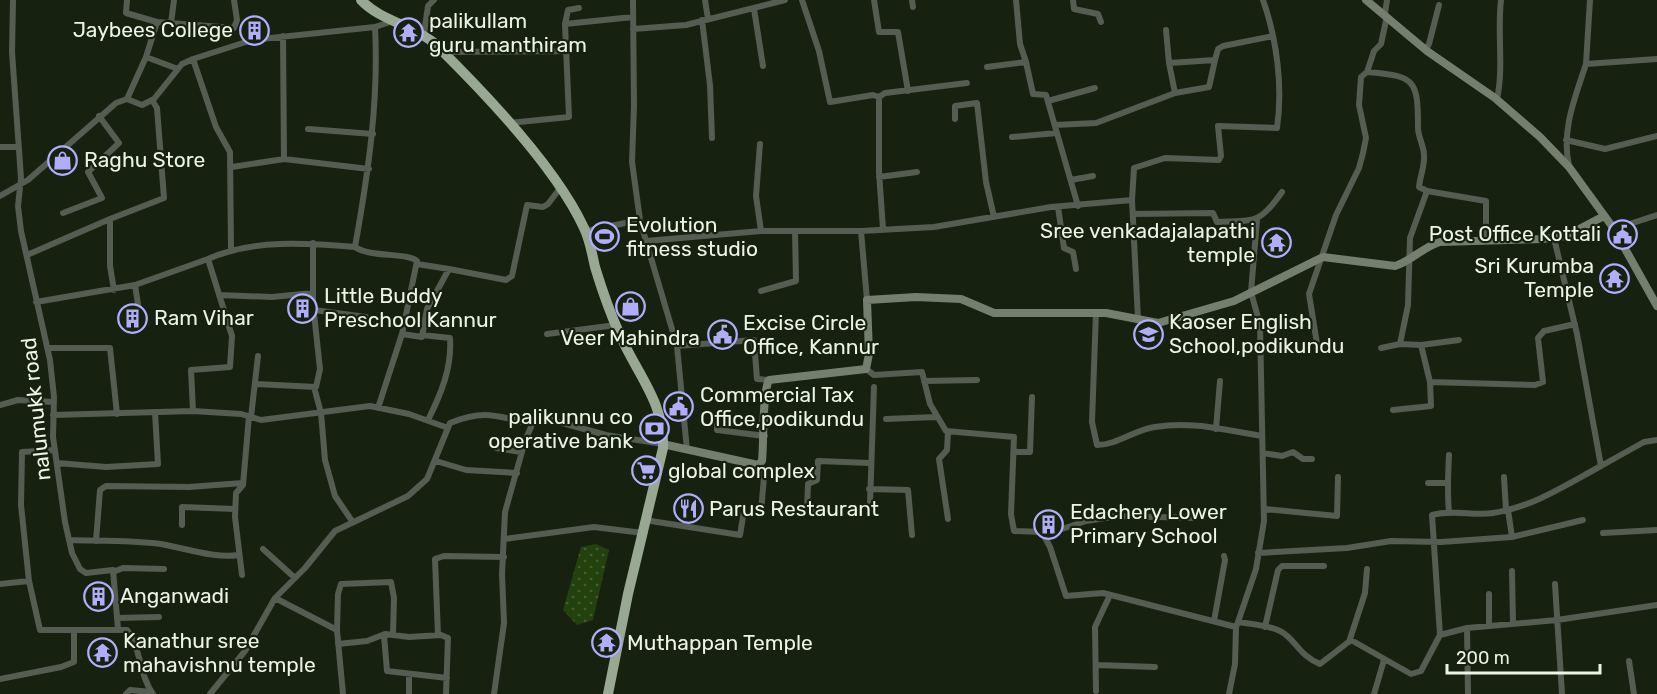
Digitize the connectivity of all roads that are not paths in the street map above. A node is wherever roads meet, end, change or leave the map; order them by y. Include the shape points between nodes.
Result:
1 (13, 0) edge
2 (127, 0) edge
3 (174, 0) edge
4 (234, 0) edge
5 (361, 0) edge
6 (434, 0) edge
7 (633, 0) edge
8 (705, 0) edge
9 (785, 0) edge
10 (802, 0) edge
11 (874, 0) edge
12 (1016, 0) edge
13 (1073, 0) edge
14 (1263, 0) edge
15 (1366, 0) edge
16 (1387, 0) edge
17 (1501, 0) edge
18 (1590, 0) edge
19 (1439, 4) dead end
20 (579, 8) dead end
21 (754, 9) junction
22 (1386, 14) junction
23 (633, 17) junction
24 (705, 20) junction
25 (393, 21) junction
26 (158, 22) junction
27 (1101, 22) dead end
28 (171, 23) junction
29 (566, 24) junction
30 (375, 27) junction
31 (633, 29) junction
32 (1166, 30) dead end
33 (424, 34) junction
34 (283, 36) junction
35 (1273, 36) junction
36 (1425, 50) junction
37 (566, 51) junction
38 (444, 52) junction
39 (146, 57) junction
40 (193, 59) junction
41 (1657, 59) edge
42 (1215, 60) junction
43 (1026, 62) junction
44 (1168, 63) junction
45 (1586, 64) junction
46 (763, 66) dead end
47 (987, 67) dead end
48 (178, 69) junction
49 (1367, 72) junction
50 (967, 83) dead end
51 (1095, 88) dead end
52 (908, 91) junction
53 (1175, 93) junction
54 (879, 97) junction
55 (127, 99) junction
56 (1497, 99) junction
57 (152, 100) junction
58 (1048, 101) junction
59 (99, 116) junction
60 (955, 119) dead end
61 (508, 123) junction
62 (1055, 125) junction
63 (308, 129) dead end
64 (1057, 133) junction
65 (373, 134) junction
66 (1012, 136) dead end
67 (1657, 136) edge
68 (711, 138) dead end
69 (1566, 140) junction
70 (760, 144) dead end
71 (0, 147) edge
72 (18, 147) junction
73 (284, 159) junction
74 (232, 166) junction
75 (1569, 167) junction
76 (369, 169) junction
77 (917, 172) dead end
78 (1093, 176) dead end
79 (879, 177) junction
80 (1071, 180) junction
81 (19, 187) junction
82 (561, 187) junction
83 (1427, 191) junction
84 (1282, 192) dead end
85 (0, 196) edge
86 (1132, 200) junction
87 (1078, 206) junction
88 (1058, 207) junction
89 (63, 213) dead end
90 (1133, 214) junction
91 (1657, 215) edge
92 (1604, 216) junction
93 (994, 217) junction
94 (110, 219) junction
95 (640, 220) junction
96 (1257, 220) junction
97 (883, 229) junction
98 (1614, 229) junction
99 (585, 231) junction
100 (761, 231) junction
101 (795, 231) junction
102 (861, 231) junction
103 (1554, 238) junction
104 (1486, 239) junction
105 (646, 241) junction
106 (313, 243) junction
107 (355, 247) junction
108 (231, 249) junction
109 (27, 255) junction
110 (1323, 257) junction
111 (1410, 258) junction
112 (208, 259) junction
113 (417, 264) junction
114 (448, 269) junction
115 (1076, 269) dead end
116 (135, 285) junction
117 (114, 290) junction
118 (761, 291) dead end
119 (1251, 292) junction
120 (313, 293) junction
121 (219, 295) junction
122 (867, 300) junction
123 (36, 302) junction
124 (1657, 306) edge
125 (314, 310) junction
126 (139, 311) dead end
127 (1096, 312) junction
128 (366, 317) dead end
129 (1138, 319) junction
130 (1575, 324) junction
131 (616, 326) junction
132 (402, 333) junction
133 (422, 334) junction
134 (547, 334) dead end
135 (1459, 340) dead end
136 (1400, 344) junction
137 (678, 345) junction
138 (1421, 345) junction
139 (49, 348) junction
140 (1381, 348) dead end
141 (1318, 350) dead end
142 (258, 356) dead end
143 (866, 369) junction
144 (770, 380) junction
145 (977, 380) dead end
146 (924, 381) junction
147 (1220, 381) dead end
148 (1430, 382) junction
149 (256, 384) junction
150 (314, 387) junction
151 (873, 387) dead end
152 (1032, 397) dead end
153 (53, 402) junction
154 (0, 405) edge
155 (378, 408) junction
156 (1393, 410) dead end
157 (193, 411) junction
158 (155, 412) junction
159 (321, 413) junction
160 (117, 414) junction
161 (717, 415) dead end
162 (53, 416) junction
163 (250, 417) junction
164 (936, 417) junction
165 (886, 419) dead end
166 (428, 420) junction
167 (532, 424) junction
168 (448, 428) junction
169 (1216, 429) junction
170 (948, 432) junction
171 (765, 436) junction
172 (1262, 436) junction
173 (1657, 440) edge
174 (665, 445) junction
175 (496, 448) dead end
176 (55, 450) junction
177 (687, 450) junction
178 (521, 452) junction
179 (1014, 452) junction
180 (1263, 453) junction
181 (1449, 455) dead end
182 (1311, 459) dead end
183 (436, 461) junction
184 (57, 463) junction
185 (870, 463) junction
186 (758, 465) junction
187 (1601, 466) junction
188 (517, 473) junction
189 (1338, 477) dead end
190 (1504, 477) dead end
191 (243, 483) junction
192 (1428, 483) dead end
193 (1447, 483) junction
194 (869, 489) junction
195 (870, 504) dead end
196 (235, 509) junction
197 (1264, 509) junction
198 (1507, 510) junction
199 (744, 511) dead end
200 (761, 512) dead end
201 (1449, 512) junction
202 (826, 513) dead end
203 (1194, 518) dead end
204 (948, 519) dead end
205 (1583, 520) dead end
206 (352, 521) junction
207 (651, 521) junction
208 (182, 525) dead end
209 (1657, 530) edge
210 (644, 533) junction
211 (1604, 533) dead end
212 (912, 535) dead end
213 (1044, 535) junction
214 (1512, 537) junction
215 (505, 539) junction
216 (69, 540) junction
217 (96, 541) junction
218 (1433, 542) junction
219 (263, 549) dead end
220 (1258, 553) junction
221 (238, 555) junction
222 (1224, 556) dead end
223 (504, 557) junction
224 (1324, 566) dead end
225 (164, 569) dead end
226 (1367, 569) dead end
227 (1512, 571) dead end
228 (113, 572) junction
229 (242, 575) dead end
230 (295, 578) junction
231 (29, 581) junction
232 (0, 584) edge
233 (1555, 584) dead end
234 (1489, 594) dead end
235 (1110, 595) junction
236 (275, 598) junction
237 (1657, 605) edge
238 (159, 617) dead end
239 (117, 618) junction
240 (1557, 620) junction
241 (1214, 621) junction
242 (1513, 623) junction
243 (1237, 624) junction
244 (1489, 626) junction
245 (1265, 627) junction
246 (1467, 628) junction
247 (118, 629) junction
248 (337, 630) junction
249 (74, 632) junction
250 (393, 634) junction
251 (384, 635) junction
252 (438, 635) junction
253 (1440, 635) junction
254 (1348, 642) junction
255 (338, 644) junction
256 (1384, 660) junction
257 (1629, 661) dead end
258 (1097, 665) junction
259 (1155, 667) dead end
260 (409, 675) junction
261 (447, 678) junction
262 (0, 679) edge
263 (1096, 692) dead end
264 (152, 693) edge
265 (126, 694) edge
266 (210, 694) edge
267 (344, 694) edge
268 (409, 694) edge
269 (446, 694) edge
270 (494, 694) edge
271 (608, 694) edge
272 (613, 694) edge
273 (1229, 694) edge
274 (1374, 694) edge
275 (1468, 694) edge
276 (1562, 694) edge
277 (1634, 694) edge

1 - 72 street, nalumukk road
2 - 26 street via 126,13
3 - 28 street
4 - 28 street via 234,28
5 - 25 highway via 375,13
6 - 33 street via 428,6
7 - 23 street
8 - 24 street
9 - 21 street
10 - 54 street via 830,102
11 - 52 street via 879,32 898,32
12 - 43 street via 1020,44
13 - 27 street via 1074,9 1098,14
14 - 35 street
15 - 22 main road
16 - 22 street
17 - 56 street
18 - 45 street
19 - 36 street
20 - 29 street via 568,10
21 - 24 street
21 - 46 street
22 - 36 main road
22 - 49 street via 1381,44 1374,51
23 - 29 street
23 - 31 street
24 - 31 street
24 - 68 street
25 - 30 street
25 - 33 highway
26 - 28 street
26 - 39 street
29 - 37 street
30 - 34 street
30 - 65 street
31 - 95 street via 632,162
32 - 44 street
33 - 38 highway
34 - 40 street via 252,40
34 - 73 street
35 - 42 street via 1223,46
35 - 86 street via 1281,99 1277,128 1218,126 1219,160 1165,158 1134,168
36 - 56 main road
37 - 38 street
37 - 61 street via 569,117
38 - 61 highway
39 - 48 street
39 - 55 street
40 - 48 street
40 - 74 street
41 - 45 street
42 - 44 street
42 - 53 street via 1209,87
43 - 47 street
43 - 58 street via 1033,94 1046,95
44 - 53 street
45 - 69 street
48 - 57 street
49 - 83 street via 1400,75 1415,91 1424,155 1419,187
49 - 110 street via 1361,77 1359,105 1366,138 1363,153
50 - 52 street
51 - 58 street
52 - 54 street
53 - 62 street via 1096,123
54 - 79 street
55 - 57 street via 142,105
55 - 59 street
56 - 75 main road
57 - 94 street via 157,108 164,198
58 - 62 street
59 - 81 street
59 - 89 street via 119,143 88,172 102,198
60 - 93 street via 955,106 977,103
61 - 82 highway
62 - 64 street
63 - 65 street
64 - 66 street
64 - 80 street
65 - 76 street
67 - 69 street via 1605,149
69 - 75 street
70 - 100 street via 756,196
71 - 72 street
72 - 81 street, nalumukk road
73 - 74 street
73 - 76 street
74 - 108 street
75 - 92 main road
76 - 107 street
77 - 79 street
78 - 80 street
79 - 97 street
80 - 87 street
81 - 85 street
81 - 109 street, nalumukk road via 21,231
82 - 99 highway
82 - 114 street via 543,207 527,205 512,276 506,280
83 - 104 street via 1486,201
83 - 111 street via 1410,238
84 - 96 street
86 - 87 street
86 - 90 street
87 - 88 street
88 - 93 street
88 - 115 street via 1064,248 1073,252
90 - 96 street via 1213,213 1217,222
90 - 129 street
91 - 98 street
92 - 98 main road
92 - 103 main road
93 - 97 street via 934,227
94 - 109 street
94 - 117 street
95 - 99 street
95 - 105 street
96 - 119 street
97 - 102 street
98 - 124 main road
99 - 131 highway
100 - 101 street
100 - 105 street
101 - 102 street
101 - 118 street via 796,281
102 - 122 street
103 - 104 main road
103 - 130 street
104 - 111 main road via 1440,242 1425,246
105 - 137 street
106 - 107 street
106 - 108 street
106 - 120 street
107 - 113 street via 390,257 414,258
108 - 112 street
109 - 123 street, nalumukk road
110 - 111 main road via 1379,266 1395,266
110 - 119 main road
110 - 141 street via 1309,294
111 - 136 street via 1408,304
112 - 116 street
112 - 121 street
113 - 114 street
113 - 132 street
114 - 133 street via 426,309
116 - 117 street
116 - 126 street
117 - 123 street
119 - 129 main road via 1234,301 1158,323
119 - 172 street via 1260,325
120 - 121 street via 272,297
120 - 125 street
121 - 157 street via 232,336 230,367 191,370
122 - 127 main road via 961,299 994,312
122 - 143 main road
123 - 139 street, nalumukk road
125 - 128 street
125 - 150 street via 320,369
127 - 129 main road
127 - 169 street via 1092,422 1097,445 1107,445 1152,427 1200,423
130 - 148 street via 1544,331 1538,338 1543,382 1535,386
130 - 187 street
131 - 134 street
131 - 174 highway via 662,405
132 - 133 street
132 - 155 street
133 - 166 street via 450,338 448,370
135 - 138 street
136 - 138 street
136 - 140 street
137 - 144 street via 754,340 757,379
137 - 177 street
138 - 148 street
139 - 153 street, nalumukk road
139 - 160 street via 110,348
142 - 149 street
143 - 144 main road
143 - 146 street via 874,375 922,372
144 - 171 main road via 765,388
145 - 146 street
146 - 164 street
147 - 169 street
148 - 156 street via 1431,406
149 - 150 street
149 - 163 street
150 - 159 street
151 - 185 street
152 - 179 street via 1030,452
153 - 154 street via 18,400
153 - 162 street, nalumukk road
155 - 159 street
155 - 166 street
157 - 158 street
157 - 163 street
158 - 160 street
158 - 184 street via 158,464 106,467
159 - 163 street via 261,420
159 - 206 street via 332,487
160 - 162 street
161 - 171 street via 717,430
162 - 176 street, nalumukk road
163 - 191 street
164 - 165 street
164 - 170 street
166 - 168 street
167 - 168 street via 487,413 472,414 450,423
167 - 174 street via 536,418 544,418 606,435
167 - 178 street
168 - 183 street
169 - 172 street
170 - 179 street via 1014,437
170 - 204 street via 947,450 939,459
171 - 186 main road
172 - 180 street
173 - 187 street via 1644,442
174 - 177 main road
174 - 207 highway
174 - 210 highway
175 - 178 street
176 - 184 street, nalumukk road
176 - 231 street via 22,452 21,505
177 - 186 main road
178 - 188 street
179 - 213 street via 1014,531
180 - 182 street via 1282,456 1293,452
180 - 197 street
181 - 193 street
183 - 188 street via 466,470
183 - 206 street via 428,479 408,496
184 - 216 street, nalumukk road
185 - 194 street
185 - 202 street via 818,461 817,480 808,484 807,510
186 - 200 street via 764,477
187 - 198 street via 1526,506
188 - 215 street via 505,512
189 - 197 street via 1337,516
190 - 198 street
191 - 196 street via 236,493
191 - 217 street via 189,488 106,486 100,490
192 - 193 street
193 - 201 street
194 - 195 street
194 - 212 street via 908,490
196 - 208 street via 182,507
196 - 221 street
197 - 220 street
198 - 201 street
198 - 214 street
199 - 207 street via 740,535
201 - 218 street via 1432,515
203 - 213 street via 1118,516 1086,521
205 - 214 street
206 - 230 street via 335,531
207 - 272 highway
209 - 211 street
210 - 215 street via 594,527
210 - 271 highway
213 - 235 street via 1066,596
214 - 218 street
215 - 223 street
216 - 217 street
216 - 228 street, nalumukk road via 76,561 86,573
217 - 221 street via 146,542 206,551 220,557
218 - 220 street via 1390,541 1347,548
218 - 253 street
219 - 230 street
220 - 243 street
221 - 229 street
222 - 241 street
223 - 252 street via 435,559
223 - 270 street via 504,623
224 - 245 street via 1282,566 1278,570
225 - 228 street via 123,568
226 - 254 street via 1365,593
227 - 242 street
228 - 239 street
230 - 236 street
231 - 232 street
231 - 249 street via 40,630
233 - 240 street
234 - 244 street
235 - 241 street
235 - 258 street via 1095,627
236 - 248 street
236 - 266 street via 245,651
237 - 240 street
238 - 239 street
239 - 247 street
240 - 242 street
240 - 276 street
241 - 243 street
242 - 244 street
243 - 245 street
243 - 273 street
244 - 246 street
245 - 254 street via 1282,632 1305,658 1320,664
246 - 253 street
246 - 275 street
247 - 249 street
247 - 264 street via 126,630 134,639 137,658
248 - 250 street via 341,584 391,582
248 - 255 street
249 - 262 street via 74,662
250 - 251 street
250 - 252 street
251 - 255 street
251 - 260 street via 387,671
252 - 261 street via 448,638
253 - 256 street via 1422,671 1411,674
254 - 256 street via 1351,640
255 - 267 street
256 - 274 street
257 - 277 street
258 - 259 street
258 - 263 street
260 - 261 street
260 - 268 street
261 - 269 street
264 - 265 street via 130,690

